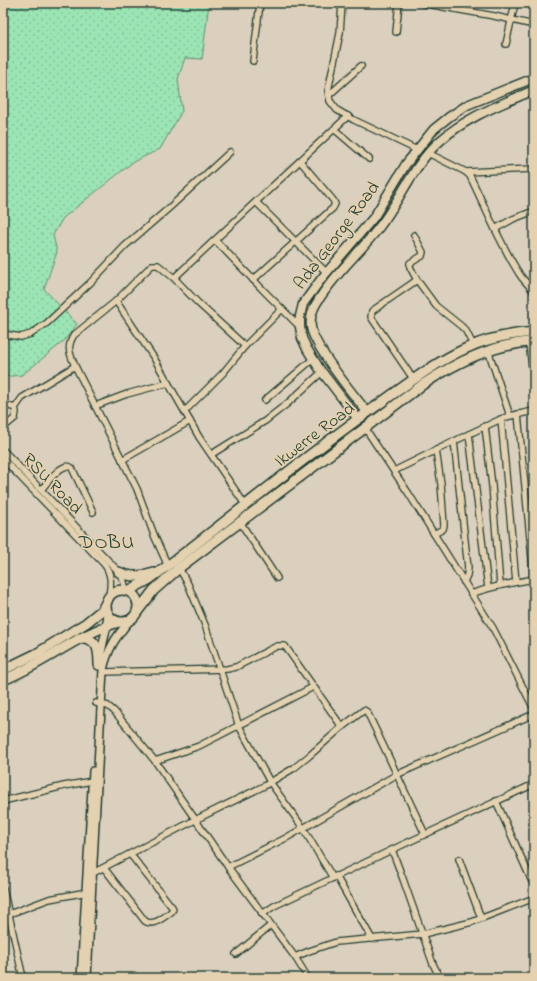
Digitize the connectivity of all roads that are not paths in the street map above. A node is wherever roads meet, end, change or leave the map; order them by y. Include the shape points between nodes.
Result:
1 (260, 3) edge
2 (342, 3) edge
3 (399, 3) edge
4 (421, 3) edge
5 (460, 3) edge
6 (515, 3) edge
7 (458, 10) junction
8 (512, 20) junction
9 (534, 25) edge
10 (396, 32) dead end
11 (506, 44) dead end
12 (254, 61) dead end
13 (361, 66) dead end
14 (534, 78) edge
15 (534, 90) edge
16 (329, 96) junction
17 (348, 116) junction
18 (334, 129) junction
19 (417, 150) junction
20 (230, 152) dead end
21 (428, 154) junction
22 (369, 159) dead end
23 (300, 161) junction
24 (534, 169) edge
25 (466, 172) junction
26 (256, 202) junction
27 (534, 211) edge
28 (494, 229) junction
29 (414, 235) dead end
30 (215, 240) junction
31 (296, 241) junction
32 (327, 273) junction
33 (174, 278) junction
34 (253, 280) junction
35 (416, 280) junction
36 (534, 290) edge
37 (116, 301) junction
38 (282, 309) junction
39 (300, 327) junction
40 (534, 332) edge
41 (3, 334) edge
42 (531, 342) edge
43 (473, 345) junction
44 (246, 346) junction
45 (488, 350) junction
46 (313, 359) junction
47 (75, 366) junction
48 (322, 372) junction
49 (414, 380) junction
50 (168, 383) junction
51 (534, 386) edge
52 (265, 400) dead end
53 (3, 404) edge
54 (95, 406) junction
55 (15, 408) junction
56 (185, 411) junction
57 (534, 411) edge
58 (368, 413) junction
59 (518, 414) junction
60 (510, 416) junction
61 (358, 419) junction
62 (502, 419) junction
63 (190, 421) junction
64 (485, 426) junction
65 (3, 428) edge
66 (365, 428) junction
67 (469, 434) junction
68 (454, 441) junction
69 (3, 450) edge
70 (436, 450) junction
71 (212, 454) junction
72 (3, 459) edge
73 (122, 460) junction
74 (394, 471) junction
75 (41, 490) junction
76 (246, 506) junction
77 (93, 512) dead end
78 (240, 522) junction
79 (434, 534) junction
80 (165, 568) junction
81 (179, 568) junction
82 (118, 572) junction
83 (276, 578) dead end
84 (534, 579) edge
85 (464, 582) junction
86 (516, 582) junction
87 (500, 585) junction
88 (488, 588) junction
89 (127, 591) junction
90 (472, 594) junction
91 (109, 597) junction
92 (137, 612) junction
93 (108, 614) junction
94 (130, 620) junction
95 (119, 622) junction
96 (107, 625) junction
97 (79, 638) junction
98 (101, 668) junction
99 (220, 669) junction
100 (3, 670) edge
101 (3, 680) edge
102 (313, 687) junction
103 (99, 703) junction
104 (534, 709) edge
105 (534, 714) edge
106 (239, 726) junction
107 (342, 727) junction
108 (155, 761) junction
109 (396, 775) junction
110 (92, 781) junction
111 (270, 782) junction
112 (534, 784) edge
113 (3, 801) edge
114 (496, 801) junction
115 (195, 820) junction
116 (303, 828) junction
117 (425, 834) junction
118 (392, 850) junction
119 (130, 854) junction
120 (459, 859) dead end
121 (228, 867) junction
122 (104, 868) junction
123 (93, 873) junction
124 (335, 877) junction
125 (534, 886) edge
126 (3, 888) edge
127 (87, 892) junction
128 (534, 898) edge
129 (9, 914) junction
130 (262, 914) junction
131 (482, 918) junction
132 (271, 925) junction
133 (423, 934) junction
134 (372, 940) junction
135 (236, 954) dead end
136 (295, 957) junction
137 (23, 978) edge
138 (82, 978) edge
139 (87, 978) edge
140 (308, 978) edge
141 (440, 978) edge

1 - 12 street
2 - 16 street via 340,33 329,80
3 - 10 street
4 - 7 street
5 - 7 street
6 - 8 street
7 - 8 street
8 - 9 street
8 - 11 street
13 - 16 street
14 - 19 main road, Ada George Road via 467,105 434,129
15 - 21 main road, Ada George Road via 472,118 448,134
16 - 17 street via 337,110
17 - 18 street
17 - 19 street
18 - 22 street
18 - 23 street
19 - 32 main road, Ada George Road via 374,217
20 - 41 street via 125,246 47,323 31,334 21,337
21 - 25 street
21 - 58 main road, Ada George Road via 380,226 324,291 313,312 311,327 316,341
23 - 26 street
23 - 31 street via 335,204
24 - 25 street
25 - 28 street
26 - 30 street
26 - 31 street
27 - 28 street
28 - 36 street via 521,276
29 - 35 street via 423,252 422,256 410,264
30 - 33 street
30 - 34 street
31 - 32 street
31 - 34 street
32 - 39 main road, Ada George Road via 303,304
33 - 37 street via 158,265 152,265
33 - 44 street
34 - 38 street
35 - 43 street via 436,306 466,331
35 - 49 street via 372,311 371,315
37 - 47 street via 69,342
37 - 50 street
38 - 39 street
38 - 44 street
39 - 46 main road, Ada George Road via 306,349
40 - 43 main road, Ikwerre Road via 495,338
42 - 45 main road, Ikwerre Road
42 - 51 street
43 - 49 main road, Ikwerre Road via 443,360
44 - 56 street via 224,373
45 - 60 street
45 - 66 main road, Ikwerre Road via 445,370
46 - 48 main road, Ada George Road
46 - 52 street
47 - 54 street
47 - 55 street via 22,398
48 - 61 main road, Ada George Road
48 - 71 street via 266,422
49 - 58 main road, Ikwerre Road
50 - 54 street
50 - 56 street
53 - 55 street
54 - 73 street
55 - 65 street via 15,418
56 - 63 street
57 - 59 street
58 - 61 main road, Ikwerre Road
59 - 60 street
59 - 84 street
60 - 62 street
61 - 76 main road, Ikwerre Road
62 - 64 street
62 - 86 street
63 - 71 street
63 - 73 street
64 - 67 street
64 - 87 street
66 - 74 street
66 - 78 main road, Ikwerre Road
67 - 68 street
67 - 88 street
68 - 70 street
68 - 85 street via 468,568
69 - 75 street, RSU Road
70 - 74 street
70 - 79 street via 444,525 443,529
71 - 76 street
72 - 91 street, RSU Road via 108,569 111,581
73 - 80 street via 137,489
74 - 79 street
75 - 77 street via 60,469 70,466
75 - 82 street, RSU Road
76 - 80 main road, Ikwerre Road
78 - 81 main road, Ikwerre Road
78 - 83 street
79 - 85 street
80 - 82 main road via 133,577
80 - 89 main road, Ikwerre Road
81 - 92 main road, Ikwerre Road via 154,590
81 - 99 street via 205,625
82 - 89 street, RSU Road
84 - 86 street
85 - 90 street
86 - 87 street
87 - 88 street
88 - 90 street
89 - 91 main road via 118,590
89 - 92 main road via 136,597
90 - 104 street via 493,628
91 - 93 main road via 106,604
91 - 100 main road via 102,610 86,623 36,654
92 - 94 main road
93 - 95 main road
93 - 96 street
94 - 95 main road
94 - 98 street via 117,636
95 - 96 main road
96 - 97 main road
96 - 98 street
97 - 98 main road via 88,638 95,644
97 - 101 main road via 39,663
98 - 99 street
98 - 103 street
99 - 102 street via 236,667 281,645 285,646
99 - 106 street
102 - 106 street
102 - 107 street
103 - 108 street via 114,711
103 - 110 street
103 - 123 street
105 - 109 street
106 - 108 street via 199,746
106 - 111 street
107 - 109 street via 362,711 367,712 388,752
107 - 111 street via 294,768
108 - 115 street
109 - 116 street
109 - 117 street
110 - 113 street
110 - 127 street
111 - 115 street
111 - 116 street
112 - 114 street
114 - 117 street
114 - 125 street
115 - 119 street
115 - 121 street
116 - 121 street
116 - 124 street
117 - 118 street
118 - 124 street
118 - 133 street
119 - 122 street
119 - 122 street via 173,909 151,924 145,921
120 - 131 street
121 - 130 street
122 - 123 street
123 - 139 street
124 - 130 street
124 - 134 street
126 - 129 street
127 - 129 street via 49,898
127 - 138 street
128 - 131 street
129 - 137 street
130 - 132 street
131 - 133 street
132 - 135 street
132 - 136 street
133 - 134 street
133 - 141 street
134 - 136 street via 336,942
136 - 140 street

